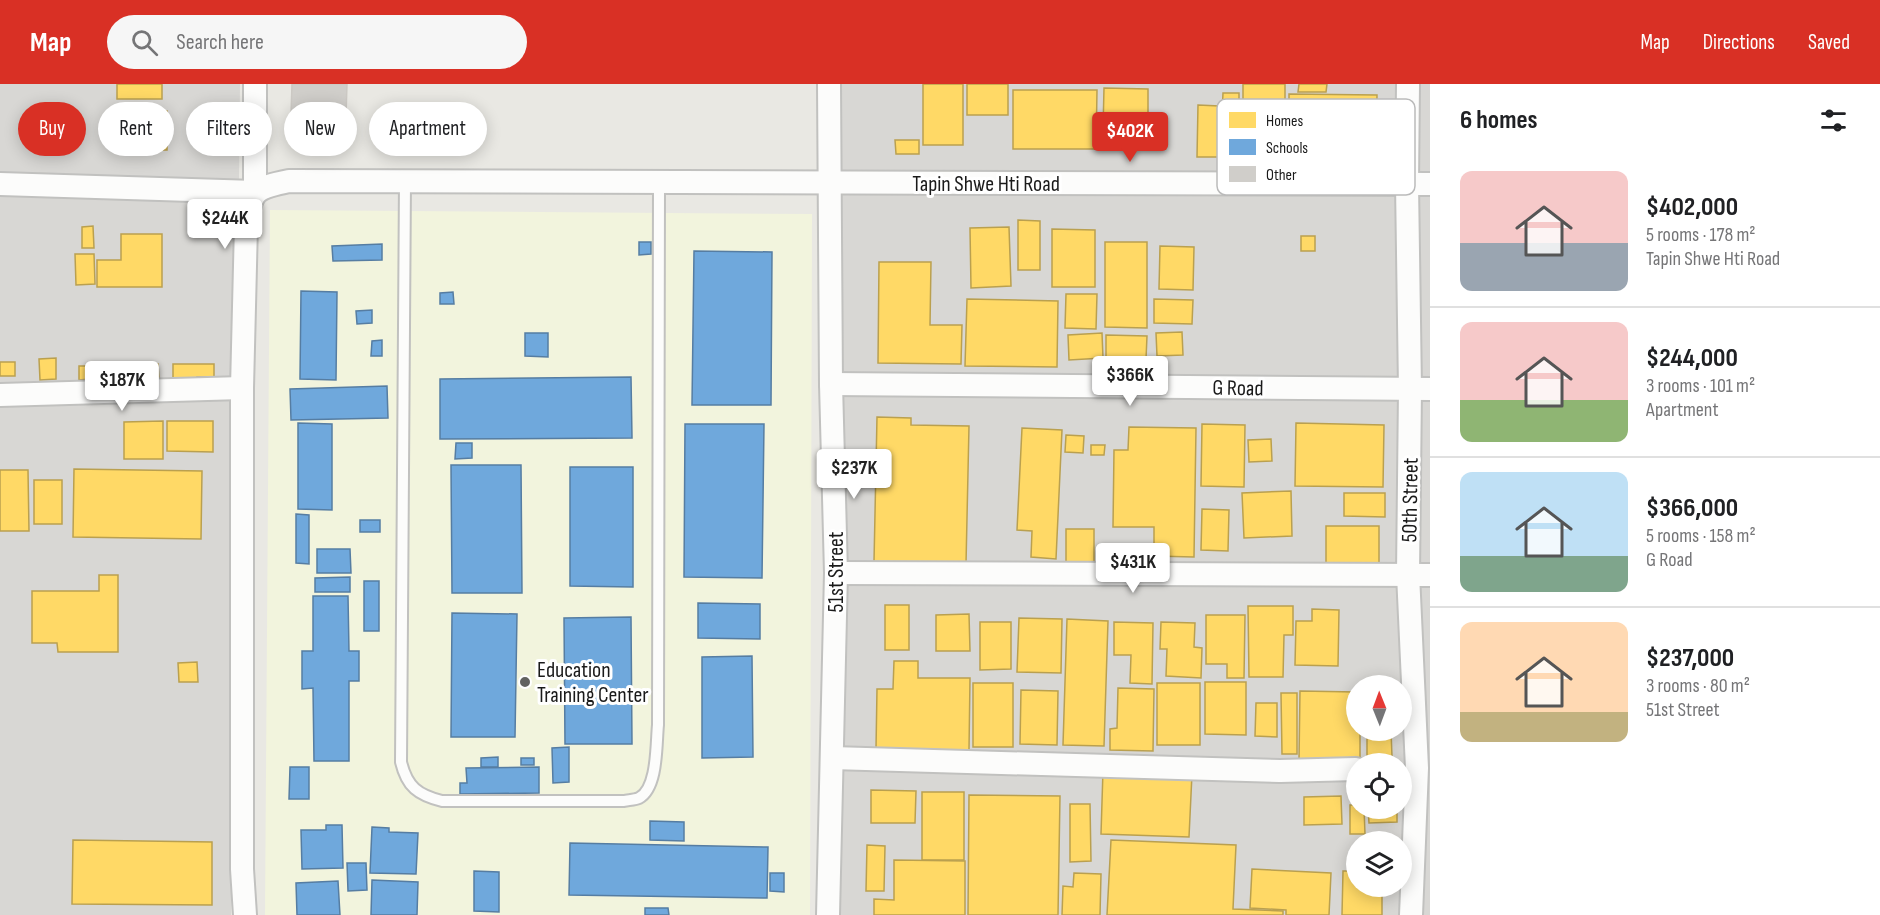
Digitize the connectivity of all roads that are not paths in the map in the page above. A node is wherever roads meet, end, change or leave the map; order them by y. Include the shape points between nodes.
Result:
1 (255, 84) edge
2 (829, 84) edge
3 (1408, 84) edge
4 (1408, 99) edge
5 (405, 181) junction
6 (659, 182) junction
7 (829, 182) junction
8 (1217, 183) edge
9 (0, 184) edge
10 (255, 192) junction
11 (1408, 195) edge
12 (831, 384) junction
13 (242, 388) junction
14 (1420, 389) edge
15 (0, 395) edge
16 (836, 573) junction
17 (1419, 575) edge
18 (832, 758) junction
19 (1416, 768) edge
20 (1346, 769) edge
21 (245, 915) edge
22 (828, 915) edge
23 (1411, 915) edge

1 - 10 street
2 - 7 street, 51st Street
3 - 4 street, 50th Street
5 - 6 street, Tapin Shwe Hti Road
5 - 6 lane via 401,762 412,787 426,797 442,801 624,801 639,798 654,774 658,725
5 - 10 street, Tapin Shwe Hti Road via 289,181
6 - 7 street, Tapin Shwe Hti Road
7 - 8 street, Tapin Shwe Hti Road
7 - 12 street, 51st Street
9 - 10 street
10 - 13 street via 246,225
11 - 14 street, 50th Street
12 - 14 street, G Road
12 - 16 street, 51st Street
13 - 15 street
13 - 21 street
14 - 17 street, 50th Street
16 - 17 street
16 - 18 street, 51st Street
17 - 19 street, 50th Street
18 - 20 street via 1280,771
18 - 22 street, 51st Street
19 - 23 street, 50th Street

